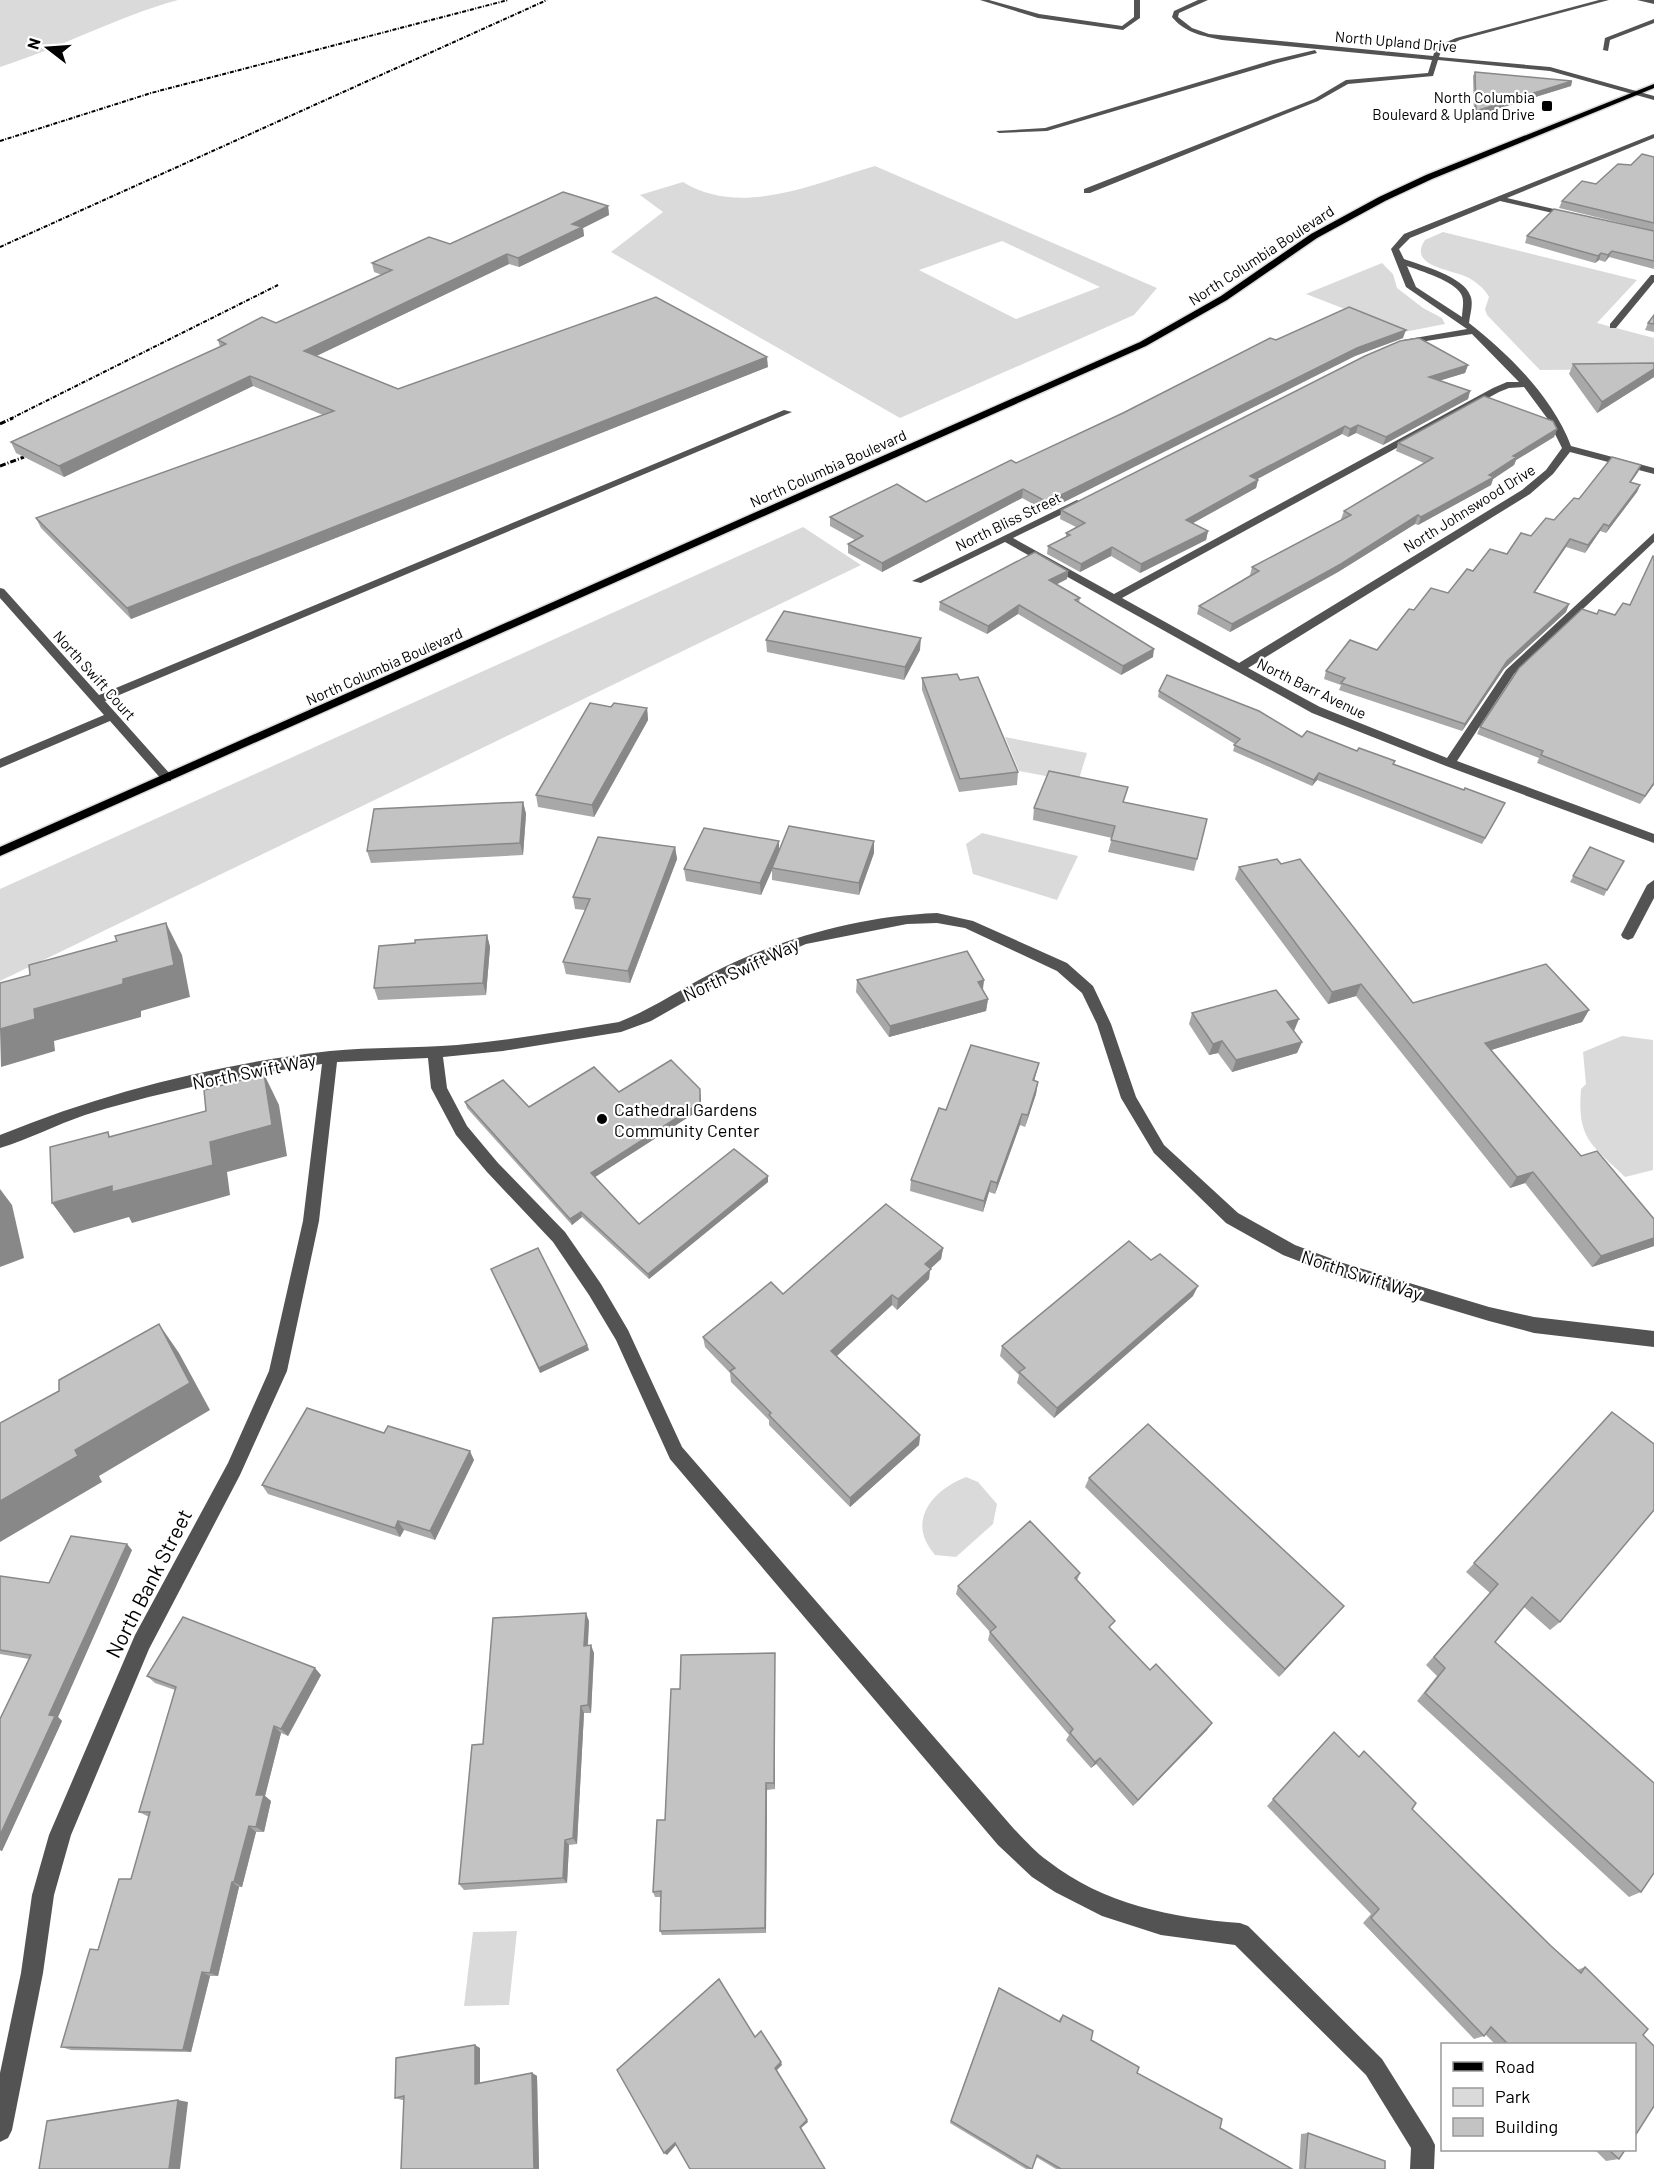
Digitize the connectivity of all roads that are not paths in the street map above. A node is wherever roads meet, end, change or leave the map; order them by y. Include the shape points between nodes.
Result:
1 (983, 0) edge
2 (1137, 0) edge
3 (1181, 0) edge
4 (1205, 0) edge
5 (1606, 0) edge
6 (1640, 0) edge
7 (1654, 2) edge
8 (1192, 3) junction
9 (1654, 21) edge
10 (1330, 49) junction
11 (1606, 50) dead end
12 (1436, 58) junction
13 (1654, 86) edge
14 (1637, 93) junction
15 (1654, 98) edge
16 (999, 131) dead end
17 (1654, 136) edge
18 (1632, 144) junction
19 (1654, 149) edge
20 (1087, 191) dead end
21 (1497, 198) junction
22 (1587, 219) edge
23 (1401, 261) junction
24 (1437, 276) junction
25 (1654, 277) edge
26 (1408, 280) junction
27 (1465, 301) junction
28 (1432, 303) junction
29 (1465, 323) junction
30 (1613, 326) dead end
31 (1473, 331) junction
32 (1395, 345) edge
33 (1525, 384) junction
34 (787, 412) dead end
35 (1566, 448) junction
36 (1654, 471) edge
37 (1082, 501) edge
38 (1654, 536) edge
39 (1007, 539) junction
40 (917, 581) dead end
41 (0, 591) edge
42 (1114, 598) junction
43 (1239, 668) junction
44 (97, 700) junction
45 (112, 716) junction
46 (1449, 763) junction
47 (0, 764) edge
48 (168, 778) junction
49 (1654, 839) edge
50 (0, 852) edge
51 (1654, 885) edge
52 (1628, 935) dead end
53 (435, 1052) junction
54 (330, 1057) junction
55 (0, 1142) edge
56 (1654, 1339) edge
57 (0, 2130) edge
58 (1422, 2169) edge

1 - 2 street via 1049,18 1123,28 1137,18
3 - 8 street
4 - 8 street
5 - 12 street via 1458,39 1440,46
6 - 7 street
8 - 10 street, North Upland Drive via 1181,8 1175,17 1197,32
9 - 11 street via 1607,39
10 - 12 street, North Upland Drive
10 - 16 street via 1275,61 1046,130
12 - 14 street, North Upland Drive via 1561,71
12 - 20 street via 1431,75 1347,82 1316,100
13 - 14 main road, North Columbia Boulevard
14 - 15 street, North Upland Drive
14 - 48 main road, North Columbia Boulevard via 1382,199 1314,236 1224,298 1143,344
17 - 18 street
18 - 19 street
18 - 21 street
21 - 22 street
21 - 23 street via 1402,239 1395,249
23 - 24 street
23 - 26 street
24 - 26 street
24 - 27 street via 1462,288 1467,294
25 - 30 street
26 - 28 street via 1413,289
27 - 28 street
27 - 29 street
28 - 29 street
29 - 31 street
31 - 32 street
31 - 33 street
33 - 35 street via 1559,427
33 - 42 street via 1496,390
34 - 44 street
35 - 36 street
35 - 43 street, North Johnswood Drive via 1546,477 1526,492
37 - 39 street, North Bliss Street
38 - 46 street via 1510,672
39 - 40 street, North Bliss Street
39 - 42 street, North Barr Avenue
41 - 44 street, North Swift Court
42 - 43 street, North Barr Avenue
43 - 46 street, North Barr Avenue via 1337,720
44 - 45 street, North Swift Court
45 - 47 street
45 - 48 street, North Swift Court
46 - 49 street, North Barr Avenue
48 - 50 main road, North Columbia Boulevard
51 - 52 street
53 - 54 street, North Swift Way
53 - 56 street, North Swift Way via 621,1027 718,976 803,940 907,919 937,918 968,924 1062,967 1088,990 1129,1098 1159,1149 1232,1218 1288,1250 1330,1266 1489,1314 1533,1325
53 - 58 street via 438,1086 447,1107 472,1144 560,1237 602,1299 676,1453 1006,1837 1077,1892 1136,1918 1195,1932 1240,1934 1374,2067 1423,2145
54 - 55 street, North Swift Way via 137,1095 30,1128
54 - 57 street, North Bank Street via 312,1221 278,1371 239,1460 142,1642 60,1834 43,1895 32,1973

